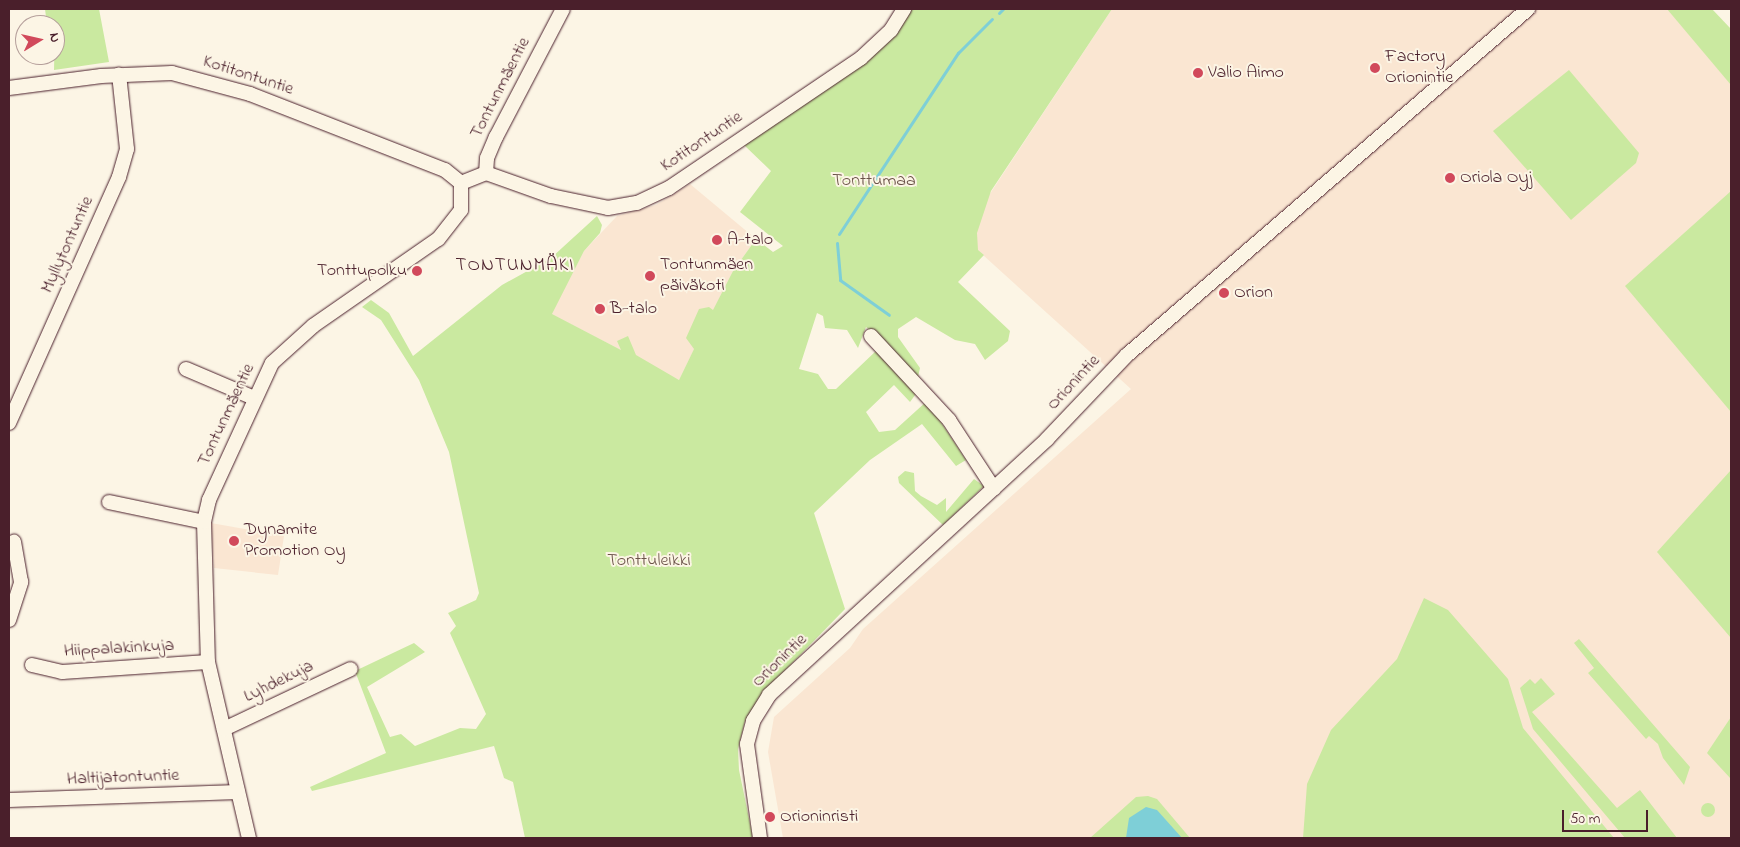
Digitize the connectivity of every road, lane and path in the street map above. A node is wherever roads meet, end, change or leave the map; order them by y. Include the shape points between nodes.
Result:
1 (563, 9) edge
2 (904, 9) edge
3 (1528, 9) edge
4 (119, 74) junction
5 (9, 88) edge
6 (486, 173) junction
7 (461, 183) junction
8 (870, 336) dead end
9 (186, 369) dead end
10 (254, 398) junction
11 (9, 423) edge
12 (994, 489) junction
13 (109, 502) dead end
14 (204, 522) junction
15 (14, 542) dead end
16 (9, 620) edge
17 (208, 662) junction
18 (32, 665) dead end
19 (350, 669) dead end
20 (224, 729) junction
21 (238, 792) junction
22 (9, 800) edge
23 (249, 838) edge
24 (760, 838) edge

1 - 6 street, Tontunmäentie via 496,136
2 - 6 street, Kotitontuntie via 891,30 861,58 669,188 637,203 608,208 551,196
3 - 12 street, Orionintie via 1127,355
4 - 5 street, Kotitontuntie
4 - 7 street, Kotitontuntie via 172,73 241,91 445,170
4 - 11 street, Myllytontuntie via 127,149 119,177
6 - 7 street
7 - 10 street, Tontunmäentie via 461,210 438,239 282,352
8 - 12 street via 949,420
9 - 10 street
10 - 14 street, Tontunmäentie
12 - 24 street, Orionintie via 782,683 758,710 747,744
13 - 14 street
14 - 17 street, Tontunmäentie
15 - 16 street via 21,582
17 - 18 street, Hiippalakinkuja via 62,672
17 - 20 street, Tontunmäentie
19 - 20 street, Lyhdekuja
20 - 21 street, Tontunmäentie
21 - 22 street, Haltijatontuntie
21 - 23 street, Tontunmäentie

